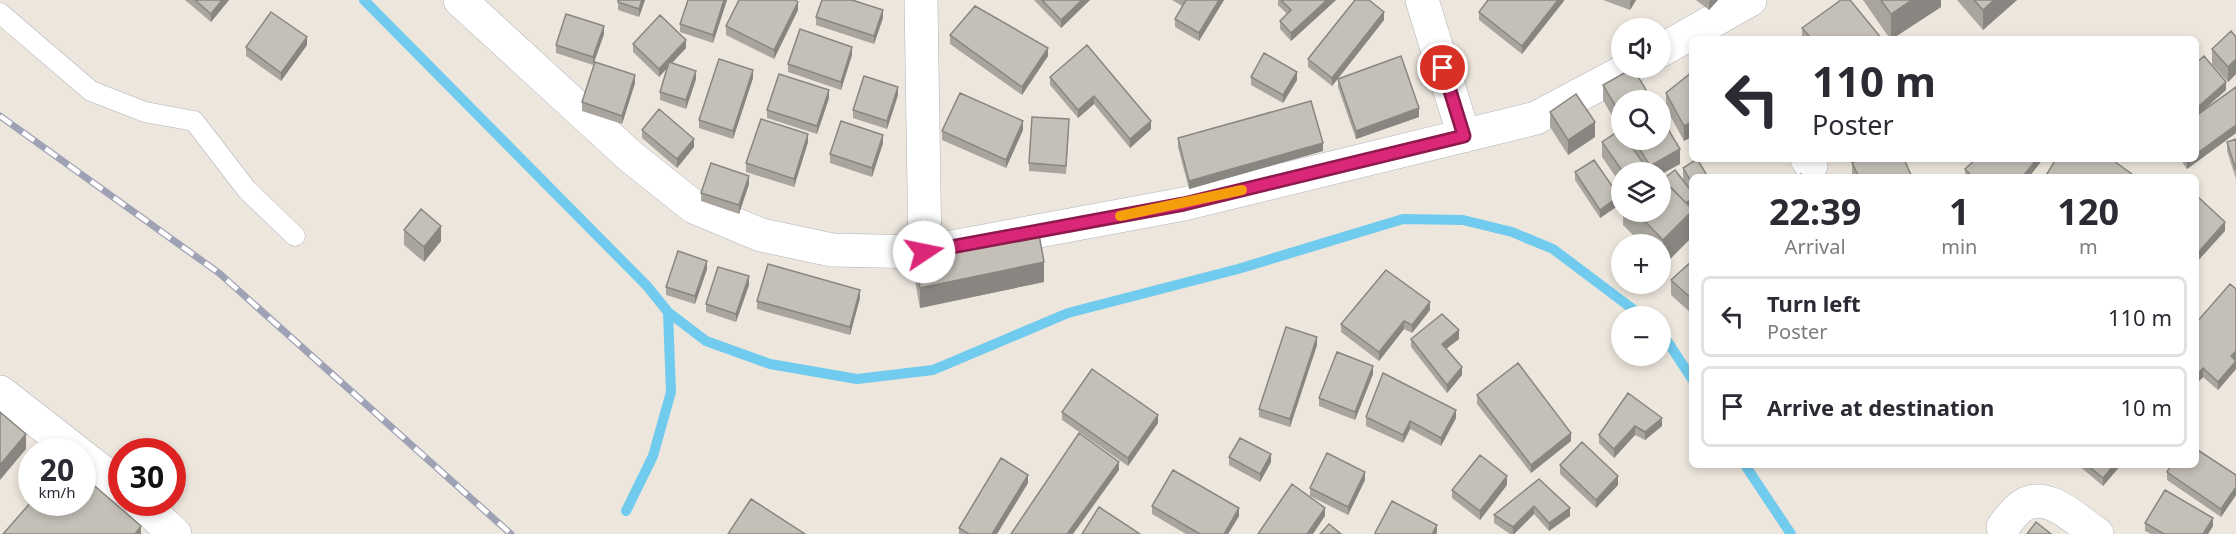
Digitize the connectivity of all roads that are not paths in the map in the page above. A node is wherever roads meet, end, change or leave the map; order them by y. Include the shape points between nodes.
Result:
1 (459, 0) edge
2 (921, 0) edge
3 (1422, 0) edge
4 (1750, 0) edge
5 (0, 13) edge
6 (1720, 30) edge
7 (1703, 36) edge
8 (1689, 41) edge
9 (1671, 47) edge
10 (1611, 78) edge
11 (1464, 136) junction
12 (295, 236) dead end
13 (924, 252) junction
14 (0, 393) edge
15 (59, 438) edge
16 (96, 467) edge
17 (108, 476) edge
18 (155, 516) edge
19 (2003, 527) dead end
20 (175, 534) edge
21 (2097, 534) edge

1 - 13 street via 630,156 694,207 761,235 832,250
2 - 13 street
3 - 11 street
4 - 6 street
5 - 12 lane via 91,91 145,112 194,121 247,190
6 - 7 street
8 - 9 street
10 - 11 street via 1536,118
11 - 13 street via 1184,204
14 - 15 street
16 - 17 street
18 - 20 street
19 - 21 street via 2020,507 2035,500 2048,501

